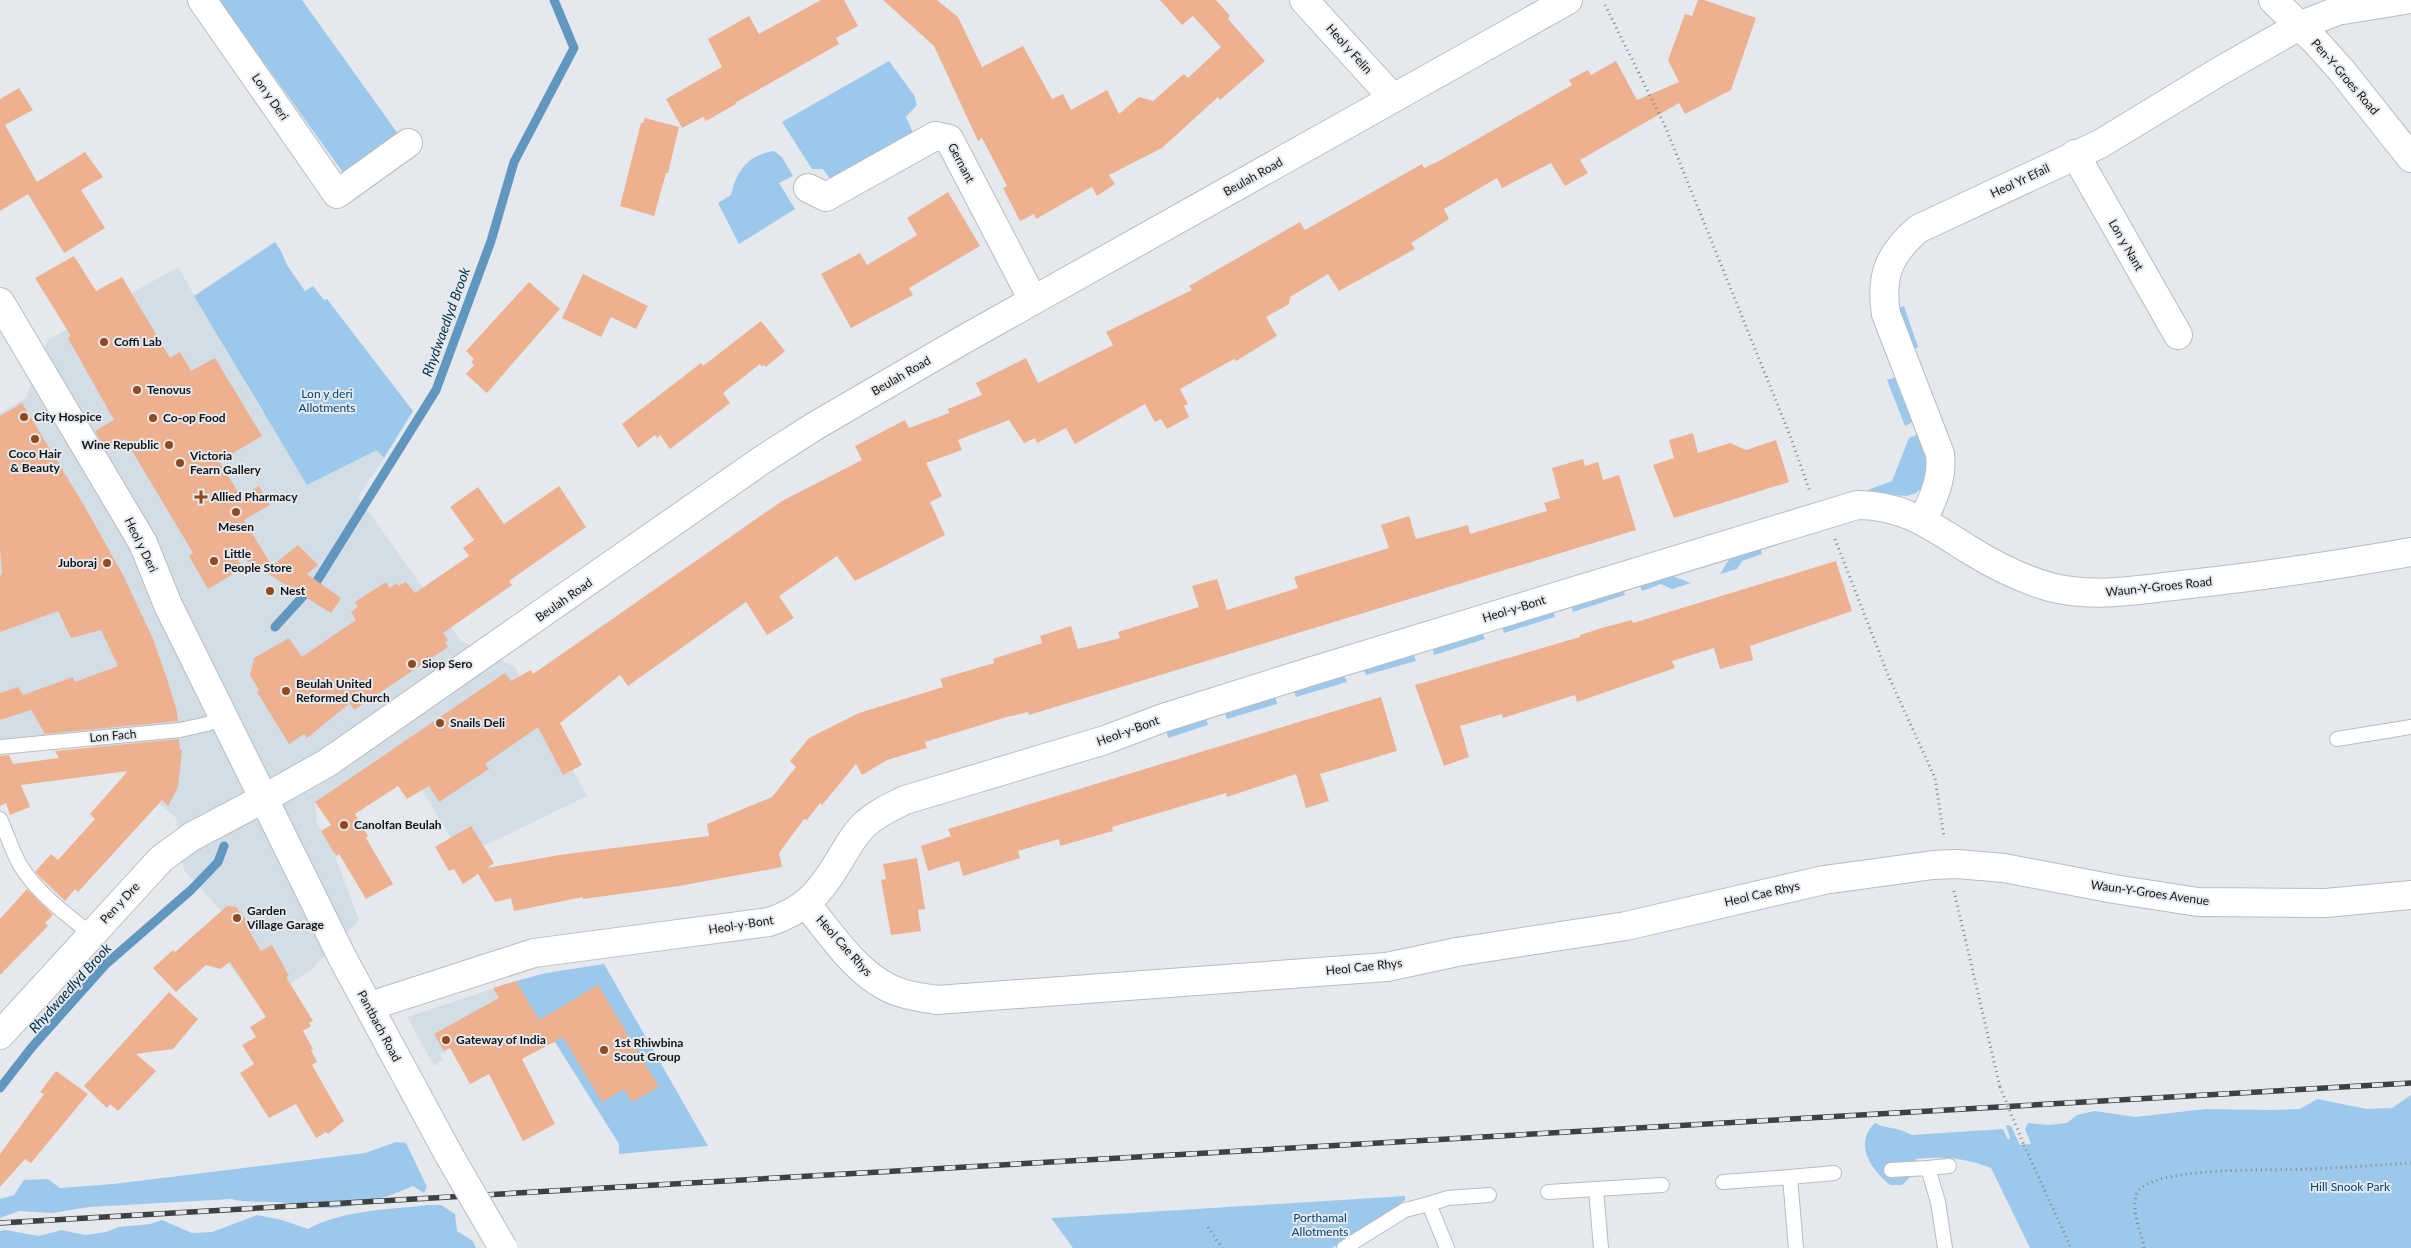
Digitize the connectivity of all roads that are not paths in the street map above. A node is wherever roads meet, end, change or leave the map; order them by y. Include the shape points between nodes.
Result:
1 (202, 0) edge
2 (1304, 0) edge
3 (1568, 0) edge
4 (2273, 0) edge
5 (2405, 0) edge
6 (2300, 26) junction
7 (1393, 98) junction
8 (408, 143) dead end
9 (2075, 154) junction
10 (2411, 158) edge
11 (808, 188) dead end
12 (1033, 300) junction
13 (0, 302) edge
14 (2178, 335) dead end
15 (1923, 520) junction
16 (2411, 552) edge
17 (224, 716) junction
18 (2411, 727) edge
19 (2337, 739) dead end
20 (0, 747) edge
21 (263, 799) junction
22 (0, 819) edge
23 (1950, 866) joint
24 (2411, 894) edge
25 (806, 904) junction
26 (91, 934) junction
27 (370, 1006) junction
28 (0, 1035) edge
29 (1949, 1166) dead end
30 (1928, 1168) junction
31 (1892, 1170) dead end
32 (1834, 1174) dead end
33 (1790, 1177) junction
34 (1723, 1182) dead end
35 (1662, 1185) dead end
36 (1596, 1190) junction
37 (1548, 1192) dead end
38 (1489, 1194) dead end
39 (1429, 1204) junction
40 (503, 1248) edge
41 (1344, 1248) edge
42 (1447, 1248) edge
43 (1601, 1248) edge
44 (1796, 1248) edge
45 (1945, 1248) edge

1 - 8 street, Lon y Deri via 337,194
2 - 7 street, Heol y Felin
3 - 7 street, Beulah Road
4 - 6 street, Pen-Y-Groes Road
5 - 6 street, Heol Yr Efail via 2337,11
6 - 9 street, Heol Yr Efail via 2100,144
6 - 10 street, Pen-Y-Groes Road via 2353,84
7 - 12 street, Beulah Road
9 - 14 street, Lon y Nant
9 - 15 street, Heol Yr Efail via 1918,230 1901,244 1888,268 1884,298 1886,314 1940,454 1940,477
11 - 12 street, Gernant via 826,196 935,136 948,139
12 - 21 street, Beulah Road via 815,426 327,763
13 - 17 street, Heol y Deri via 143,543 168,604
15 - 16 street, Waun-Y-Groes Road via 2021,576 2050,587 2079,592 2108,593 2275,574
15 - 25 street, Heol-y-Bont via 1879,505 1857,505 1200,706 1105,740 906,800 864,824 818,893
17 - 20 lane, Lon Fach via 180,730
17 - 21 street, Heol y Deri
18 - 19 lane
21 - 26 street, Pen y Dre via 220,820 161,859
21 - 27 street, Pantbach Road via 342,959
22 - 26 lane via 28,877
23 - 24 street, Waun-Y-Groes Avenue via 2004,868 2114,890 2198,902 2326,903
23 - 25 street, Heol Cae Rhys via 1824,880 1626,926 1457,952 1387,967 937,1000 910,996 885,986 868,974
25 - 27 street, Heol-y-Bont via 787,916 751,926 534,953
26 - 28 street, Pen y Dre
27 - 40 street, Pantbach Road, bridge via 449,1155
29 - 30 lane
30 - 31 lane
30 - 45 lane via 1938,1202
32 - 33 lane
33 - 34 lane
33 - 44 lane
35 - 36 lane
36 - 37 lane
36 - 43 lane
38 - 39 lane via 1448,1198
39 - 41 lane via 1405,1210
39 - 42 lane

